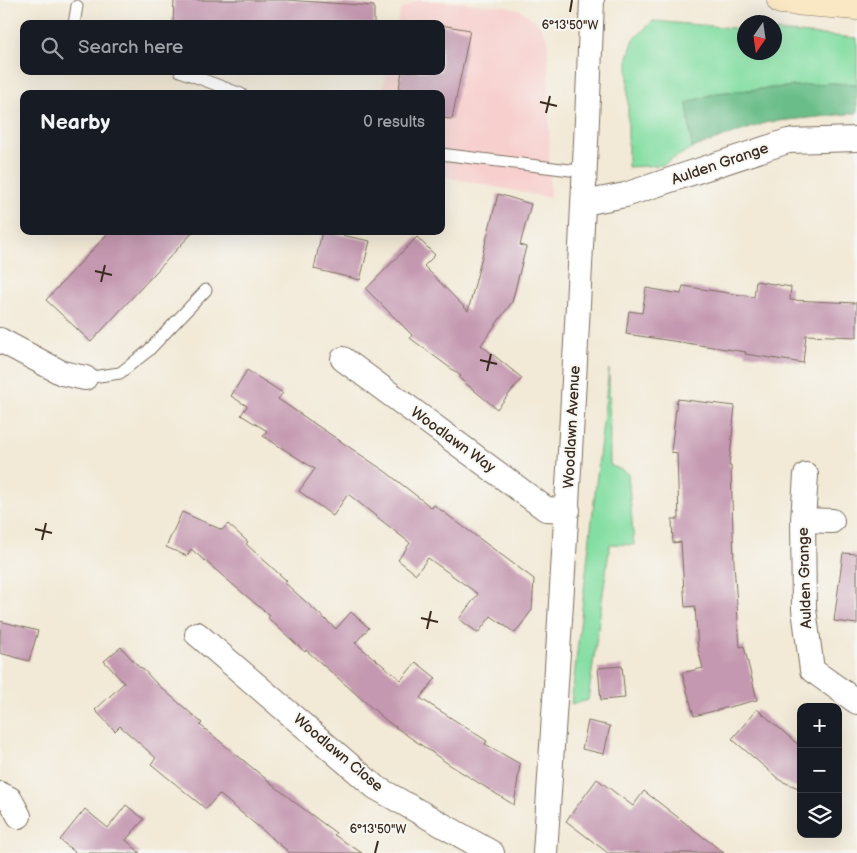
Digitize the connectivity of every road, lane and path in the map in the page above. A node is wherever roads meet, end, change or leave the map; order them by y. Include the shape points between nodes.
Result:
1 (592, 0) edge
2 (781, 0) edge
3 (78, 6) dead end
4 (857, 6) edge
5 (75, 20) edge
6 (191, 75) edge
7 (230, 90) edge
8 (857, 139) edge
9 (445, 154) edge
10 (586, 172) junction
11 (584, 203) junction
12 (206, 290) dead end
13 (0, 340) edge
14 (343, 359) dead end
15 (85, 378) joint
16 (806, 475) dead end
17 (568, 510) junction
18 (803, 520) junction
19 (832, 521) dead end
20 (197, 634) dead end
21 (857, 702) edge
22 (0, 794) edge
23 (19, 816) dead end
24 (492, 853) edge
25 (545, 853) edge

1 - 10 street, Woodlawn Avenue
2 - 4 main road
3 - 5 lane
6 - 7 lane
8 - 11 street, Aulden Grange via 788,141 625,195
9 - 10 lane
10 - 11 street, Woodlawn Avenue
11 - 17 street, Woodlawn Avenue
12 - 15 lane via 148,351 120,373
13 - 15 street via 62,373
14 - 17 street, Woodlawn Way via 546,509
16 - 18 street, Aulden Grange
17 - 25 street, Woodlawn Avenue
18 - 19 street, Aulden Grange
18 - 21 street, Aulden Grange via 804,609 812,670
20 - 24 street, Woodlawn Close via 375,788
22 - 23 street via 10,799

